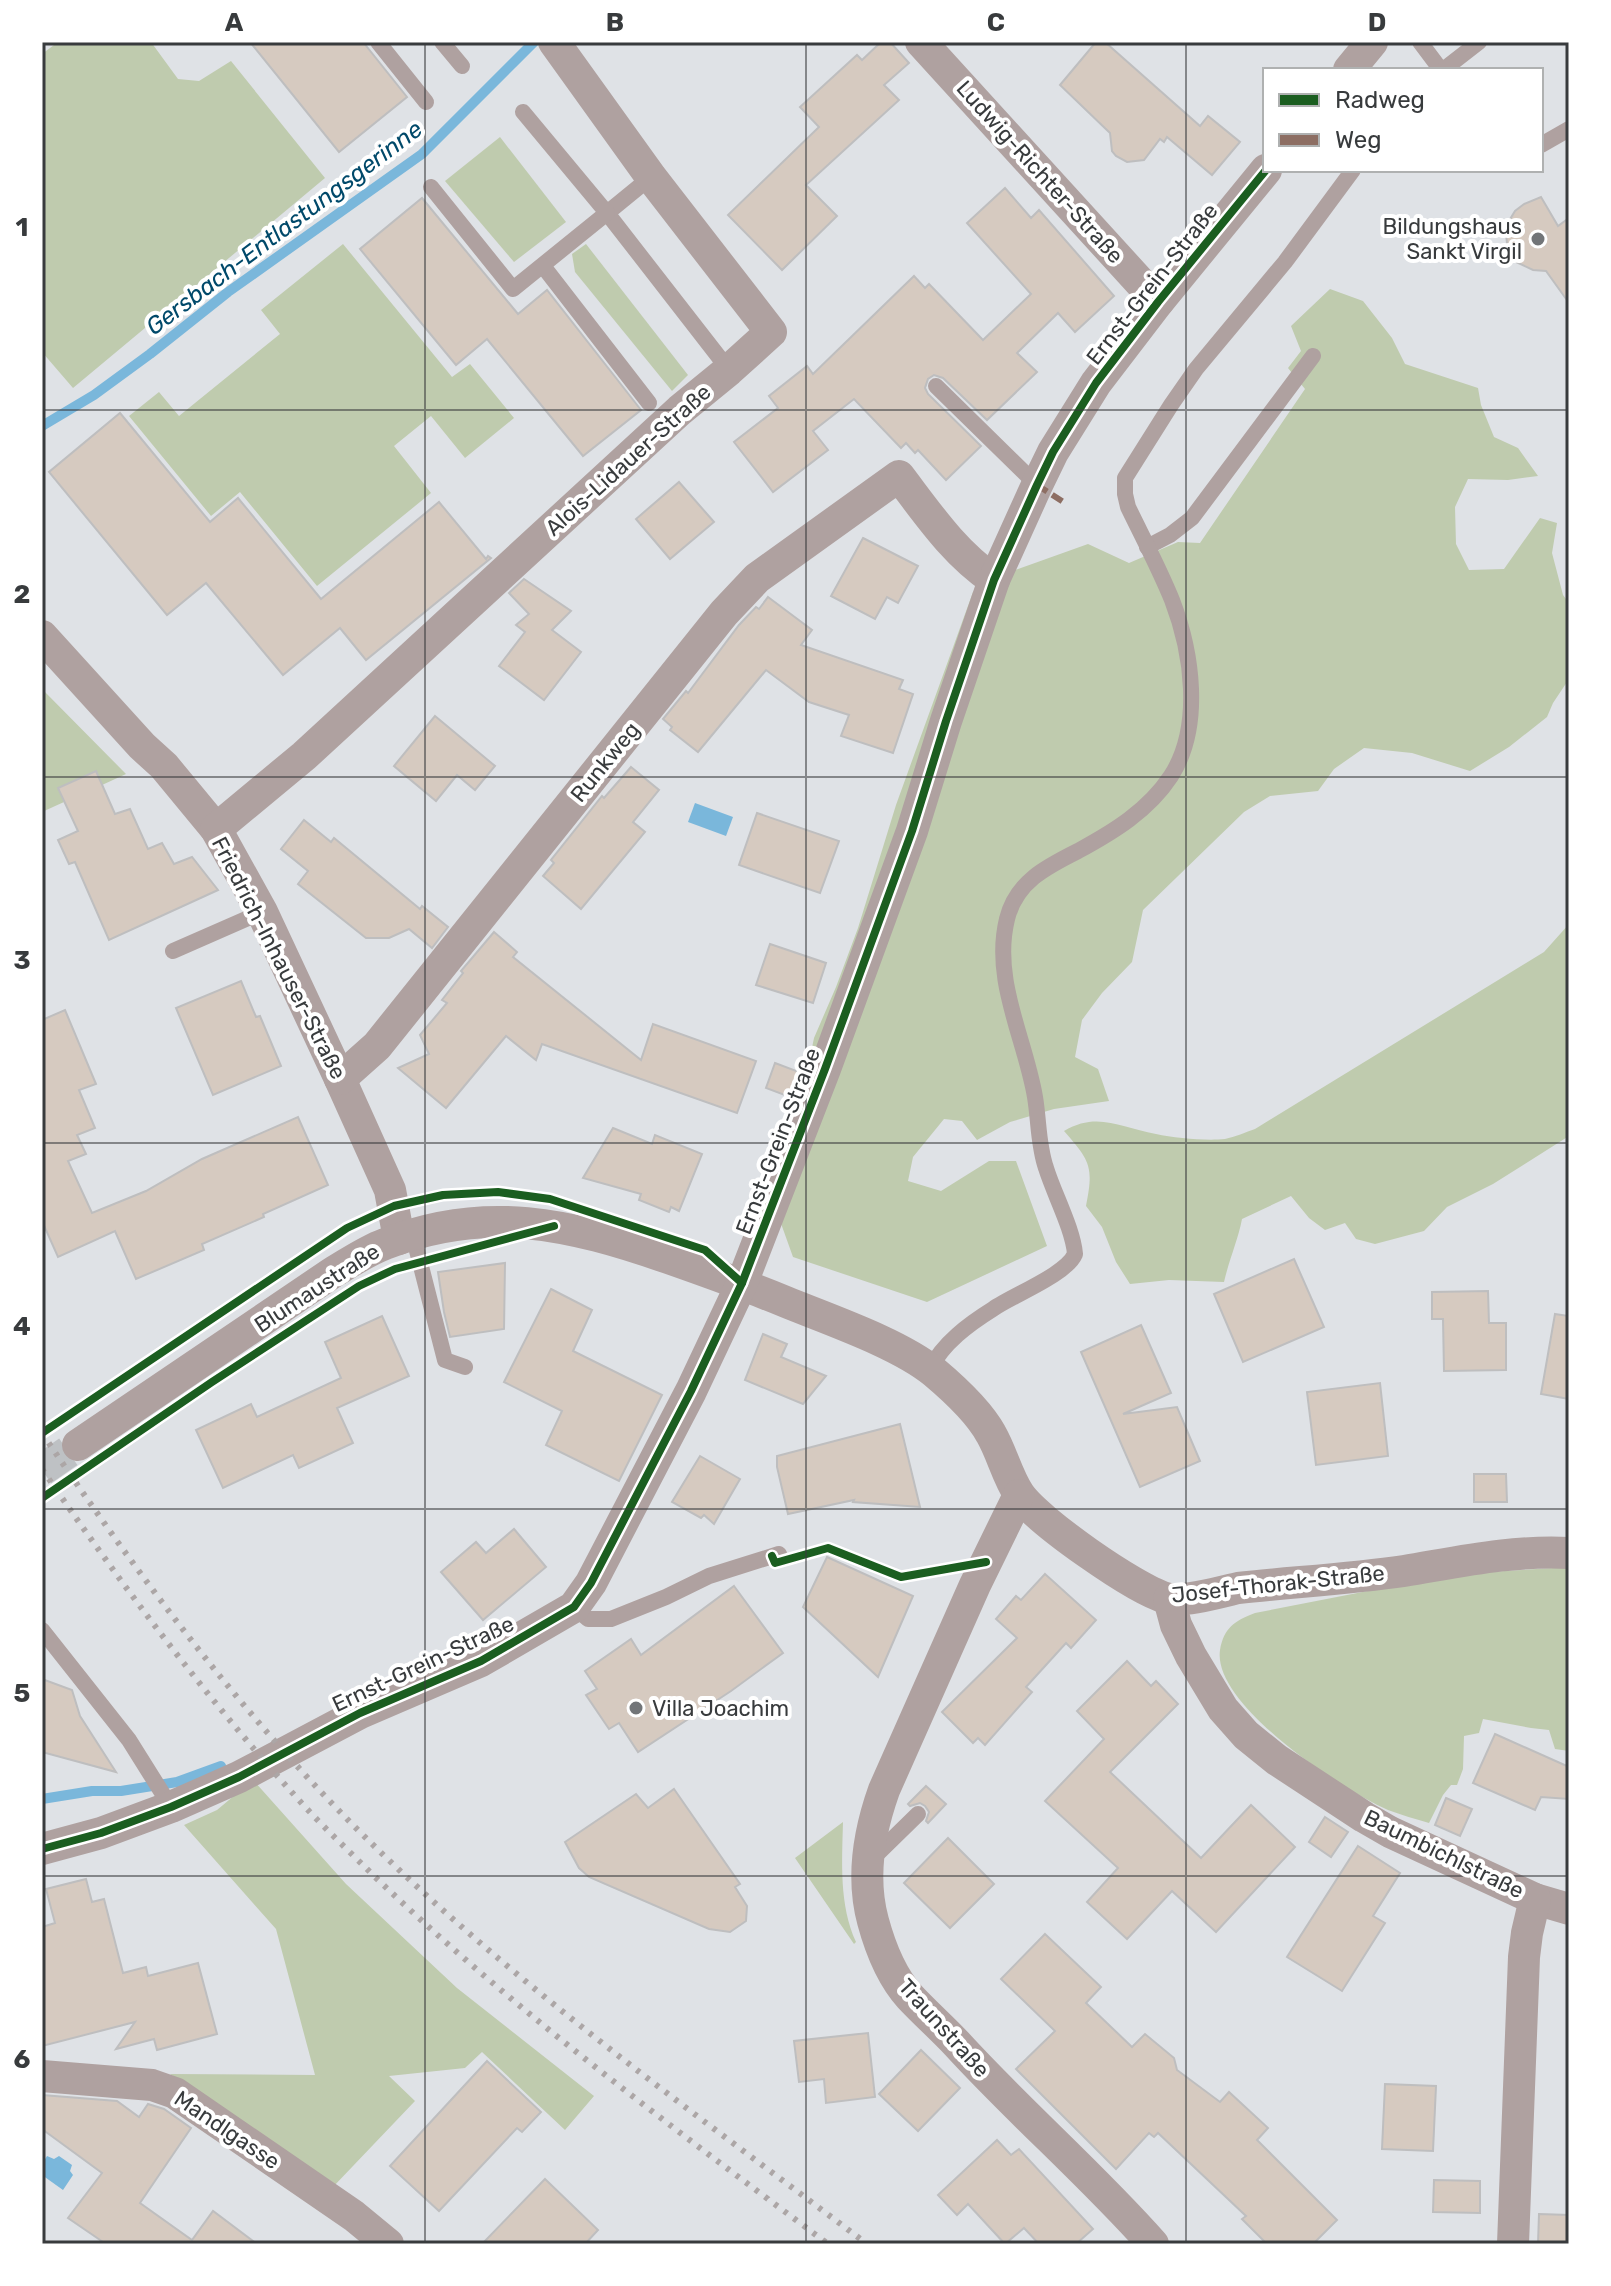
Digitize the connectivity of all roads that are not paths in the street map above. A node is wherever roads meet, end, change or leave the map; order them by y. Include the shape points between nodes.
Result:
1 (378, 42) edge
2 (442, 42) edge
3 (921, 42) edge
4 (1372, 42) edge
5 (1420, 42) edge
6 (1479, 42) edge
7 (559, 49) edge
8 (462, 66) dead end
9 (1451, 67) edge
10 (1351, 68) edge
11 (426, 102) dead end
12 (523, 112) dead end
13 (1569, 129) edge
14 (1543, 144) edge
15 (1264, 172) edge
16 (1352, 172) edge
17 (651, 177) junction
18 (431, 187) dead end
19 (607, 213) junction
20 (543, 266) junction
21 (1158, 302) junction
22 (1313, 356) dead end
23 (729, 370) junction
24 (936, 386) dead end
25 (649, 403) dead end
26 (1037, 485) junction
27 (1147, 547) junction
28 (994, 580) junction
29 (42, 636) edge
30 (216, 829) junction
31 (262, 912) junction
32 (173, 951) dead end
33 (340, 1079) junction
34 (406, 1237) junction
35 (742, 1283) junction
36 (465, 1367) dead end
37 (930, 1369) junction
38 (78, 1445) tunnel mouth
39 (1019, 1495) junction
40 (1569, 1553) edge
41 (779, 1554) dead end
42 (1169, 1599) junction
43 (574, 1607) junction
44 (42, 1630) edge
45 (168, 1803) junction
46 (918, 1814) dead end
47 (42, 1849) edge
48 (868, 1863) junction
49 (1535, 1899) junction
50 (1569, 1909) edge
51 (42, 2076) edge
52 (388, 2244) edge
53 (1153, 2244) edge
54 (1513, 2244) edge

1 - 11 lane
2 - 8 lane
3 - 21 street, Ludwig-Richter-Straße
4 - 10 street
5 - 9 lane
6 - 9 lane
7 - 17 street, Alois-Lidauer-Straße
12 - 19 lane
13 - 14 lane
15 - 21 street, Ernst-Grein-Straße
16 - 27 lane via 1196,369 1128,471 1128,507
17 - 19 lane
17 - 23 street, Alois-Lidauer-Straße via 771,332
18 - 20 lane via 513,289
19 - 20 lane
19 - 23 lane
20 - 25 lane
21 - 26 street, Ernst-Grein-Straße via 1096,383
22 - 27 lane via 1192,518
23 - 30 street, Alois-Lidauer-Straße via 304,756
24 - 26 lane
26 - 28 street, Ernst-Grein-Straße
27 - 37 lane via 1172,601 1188,665 1189,724 1179,758 1137,814 1022,887 1009,910 1004,940 1007,990 1035,1094 1041,1152 1075,1254 1057,1272 993,1308 955,1337
28 - 33 street, Runkweg via 944,536 899,476 757,578 377,1046
28 - 35 street, Ernst-Grein-Straße via 912,831
29 - 30 street, Friedrich-Inhauser-Straße
30 - 31 street, Friedrich-Inhauser-Straße
31 - 32 lane
31 - 33 street, Friedrich-Inhauser-Straße
33 - 34 street, Friedrich-Inhauser-Straße
34 - 35 street, Blumaustraße via 479,1223 572,1229
34 - 36 lane via 419,1263 445,1360
34 - 38 street, Blumaustraße via 332,1273
35 - 37 street, Blumaustraße via 890,1346
35 - 43 street, Ernst-Grein-Straße via 684,1404
37 - 39 street, Blumaustraße via 990,1432
39 - 42 street, Josef-Thorak-Straße via 1064,1536
39 - 48 street, Traunstraße via 884,1790
40 - 42 street, Josef-Thorak-Straße via 1480,1557
41 - 43 lane via 709,1576 611,1619 588,1619
42 - 49 street, Baumbichlstraße via 1191,1656 1223,1709 1246,1735 1364,1817
43 - 45 street, Ernst-Grein-Straße via 481,1661 360,1713 239,1777
44 - 45 lane via 129,1740
45 - 47 street, Ernst-Grein-Straße via 101,1833
46 - 48 lane
48 - 53 street, Traunstraße via 873,1924 903,1987
49 - 50 street, Baumbichlstraße
49 - 54 street, Baumbichlstraße via 1524,1957
51 - 52 street, Mandlgasse via 152,2085 175,2093

